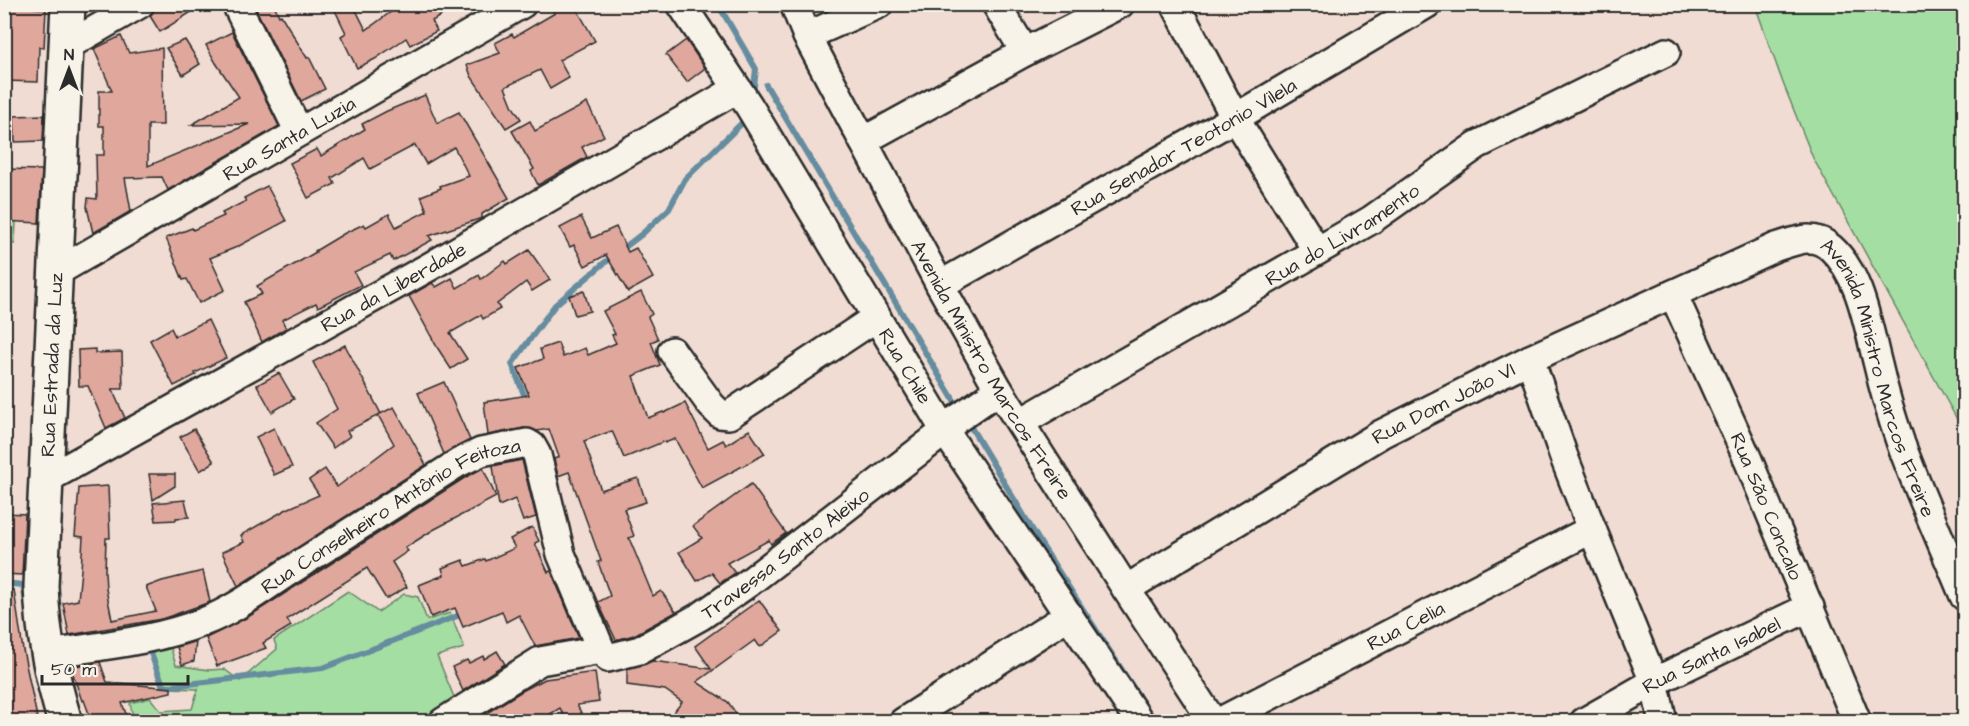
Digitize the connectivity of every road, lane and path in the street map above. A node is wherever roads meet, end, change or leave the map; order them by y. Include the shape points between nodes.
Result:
1 (68, 4) edge
2 (141, 4) edge
3 (236, 4) edge
4 (522, 4) edge
5 (681, 4) edge
6 (794, 4) edge
7 (879, 4) edge
8 (996, 4) edge
9 (1120, 4) edge
10 (1175, 4) edge
11 (1427, 4) edge
12 (807, 36) junction
13 (67, 46) junction
14 (1025, 52) junction
15 (1666, 52) dead end
16 (737, 89) junction
17 (1235, 118) junction
18 (299, 132) junction
19 (863, 141) junction
20 (1776, 247) joint
21 (1317, 251) junction
22 (55, 273) junction
23 (940, 285) junction
24 (1673, 294) junction
25 (878, 317) junction
26 (672, 351) dead end
27 (1530, 359) junction
28 (999, 390) junction
29 (1020, 423) junction
30 (951, 425) junction
31 (47, 479) junction
32 (1592, 529) junction
33 (1126, 589) junction
34 (1965, 596) edge
35 (1810, 607) junction
36 (1069, 615) junction
37 (601, 650) junction
38 (48, 654) junction
39 (1654, 682) junction
40 (65, 722) edge
41 (443, 722) edge
42 (903, 722) edge
43 (1140, 722) edge
44 (1213, 722) edge
45 (1219, 722) edge
46 (1584, 722) edge
47 (1663, 722) edge
48 (1857, 722) edge

1 - 13 main road, Rua Estrada da Luz
2 - 13 street
3 - 18 street
4 - 18 street, Rua Santa Luzia
5 - 16 street, Rua Chile
6 - 12 street, Avenida Ministro Marcos Freire
7 - 12 street
8 - 14 street
9 - 14 street
10 - 17 street
11 - 17 street, Rua Senador Teotonio Vilela
12 - 19 street, Avenida Ministro Marcos Freire
13 - 22 main road, Rua Estrada da Luz
14 - 19 street
15 - 21 street, Rua do Livramento via 1477,145 1371,220
16 - 25 street, Rua Chile
16 - 31 street, Rua da Liberdade via 429,267
17 - 21 street
17 - 23 street, Rua Senador Teotonio Vilela
18 - 22 street, Rua Santa Luzia
19 - 23 street, Avenida Ministro Marcos Freire
20 - 24 street, Rua Dom João VI
20 - 34 street, Avenida Ministro Marcos Freire via 1805,238 1816,239 1844,261 1861,298 1901,445
21 - 29 street, Rua do Livramento
22 - 31 main road, Rua Estrada da Luz
23 - 28 street, Avenida Ministro Marcos Freire
24 - 27 street, Rua Dom João VI
24 - 35 street, Rua São Concalo
25 - 26 street via 729,415 720,414 711,405
25 - 30 street, Rua Chile
27 - 32 street
27 - 33 street, Rua Dom João VI via 1381,434
28 - 29 street, Avenida Ministro Marcos Freire
28 - 30 street
29 - 33 street, Avenida Ministro Marcos Freire
30 - 36 street, Rua Chile
30 - 37 street, Travessa Santo Aleixo via 701,616 640,650 608,658
31 - 38 main road, Rua Estrada da Luz via 41,586
32 - 39 street
32 - 45 street, Rua Celia
33 - 44 street, Avenida Ministro Marcos Freire
35 - 39 street, Rua Santa Isabel
35 - 48 street, Rua São Concalo
36 - 42 street
36 - 43 street, Rua Chile
37 - 38 street, Rua Conselheiro Antônio Feitoza via 561,554 537,455 527,443 481,452 458,463 206,621 159,634
37 - 41 street via 540,661
38 - 40 main road, Rua Estrada da Luz
39 - 46 street, Rua Santa Isabel
39 - 47 street

